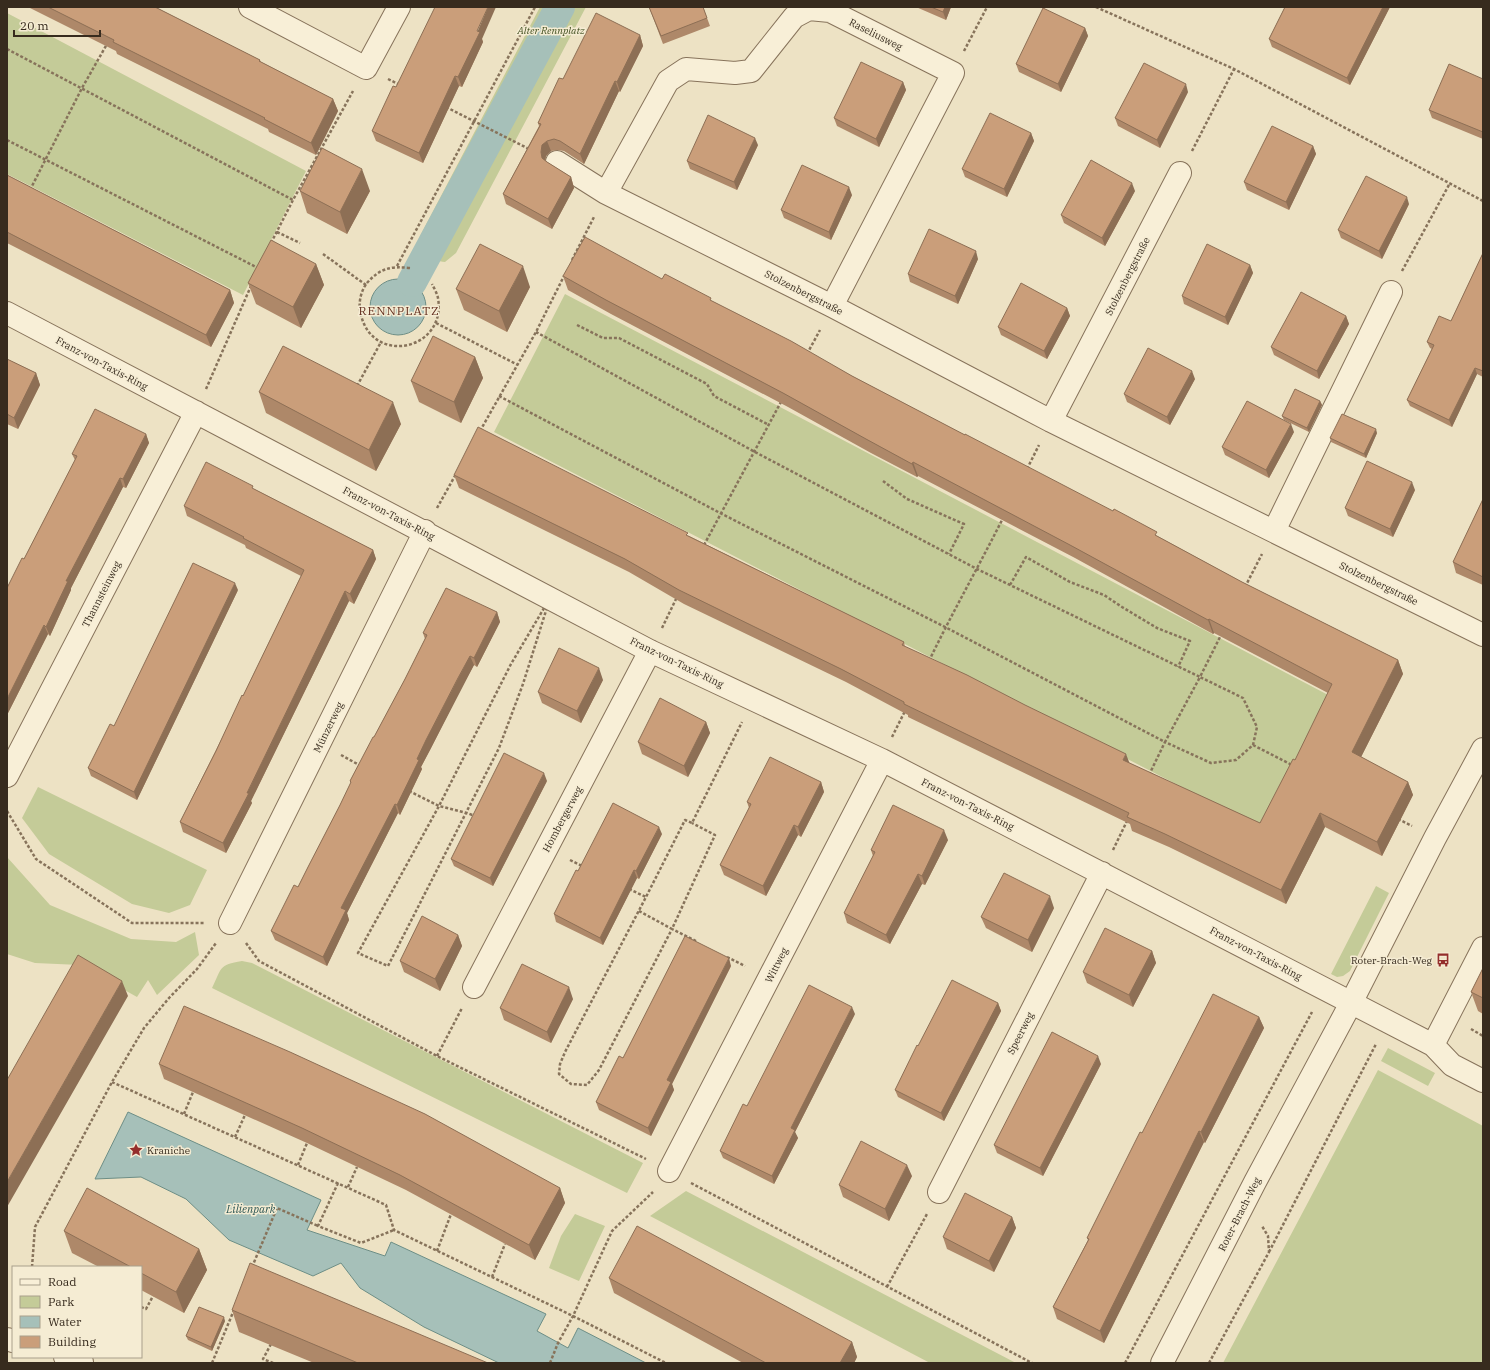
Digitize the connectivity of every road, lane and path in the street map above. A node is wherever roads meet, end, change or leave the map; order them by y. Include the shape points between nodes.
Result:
1 (250, 7) edge
2 (399, 7) edge
3 (535, 7) edge
4 (987, 7) edge
5 (1096, 7) edge
6 (109, 41) edge
7 (7, 49) edge
8 (366, 68) junction
9 (1234, 69) junction
10 (953, 73) junction
11 (82, 88) junction
12 (406, 88) edge
13 (440, 105) edge
14 (474, 121) junction
15 (7, 140) edge
16 (514, 142) dead end
17 (46, 159) junction
18 (557, 162) dead end
19 (1180, 173) joint
20 (1450, 183) junction
21 (28, 193) edge
22 (606, 193) junction
23 (293, 200) junction
24 (1483, 201) edge
25 (277, 232) junction
26 (300, 243) dead end
27 (271, 244) edge
28 (322, 254) dead end
29 (262, 262) edge
30 (571, 262) edge
31 (397, 266) junction
32 (258, 268) junction
33 (410, 268) dead end
34 (568, 269) edge
35 (255, 275) edge
36 (252, 282) edge
37 (432, 284) dead end
38 (366, 285) junction
39 (1390, 292) joint
40 (832, 306) junction
41 (7, 313) edge
42 (436, 323) junction
43 (577, 325) dead end
44 (536, 332) junction
45 (381, 342) junction
46 (806, 355) edge
47 (518, 365) junction
48 (355, 390) edge
49 (499, 396) junction
50 (784, 397) edge
51 (196, 412) junction
52 (1051, 421) junction
53 (769, 425) junction
54 (477, 436) edge
55 (756, 452) junction
56 (458, 470) edge
57 (1027, 470) edge
58 (883, 481) dead end
59 (1006, 512) edge
60 (722, 514) junction
61 (425, 531) junction
62 (1274, 531) junction
63 (704, 546) edge
64 (949, 554) junction
65 (977, 569) junction
66 (1010, 584) junction
67 (1242, 593) edge
68 (678, 596) edge
69 (550, 598) junction
70 (945, 627) junction
71 (1224, 628) edge
72 (1483, 635) edge
73 (650, 651) junction
74 (929, 662) edge
75 (1178, 667) junction
76 (1200, 677) junction
77 (753, 699) junction
78 (905, 711) edge
79 (1165, 742) junction
80 (1254, 745) junction
81 (1483, 748) edge
82 (882, 760) junction
83 (1295, 766) edge
84 (7, 776) edge
85 (1149, 777) edge
86 (409, 790) edge
87 (439, 806) junction
88 (7, 811) edge
89 (467, 813) junction
90 (1393, 817) edge
91 (1129, 818) edge
92 (692, 823) junction
93 (1435, 838) junction
94 (1102, 873) junction
95 (638, 911) junction
96 (230, 923) junction
97 (672, 930) junction
98 (696, 941) edge
99 (1483, 948) edge
100 (474, 987) joint
101 (1324, 989) junction
102 (1352, 1002) junction
103 (1388, 1021) junction
104 (1433, 1044) junction
105 (436, 1056) junction
106 (1483, 1081) edge
107 (112, 1082) junction
108 (193, 1092) edge
109 (184, 1114) junction
110 (245, 1115) edge
111 (235, 1137) junction
112 (307, 1143) edge
113 (298, 1165) junction
114 (357, 1166) edge
115 (669, 1171) junction
116 (338, 1183) junction
117 (348, 1187) junction
118 (938, 1192) joint
119 (451, 1214) edge
120 (1260, 1221) dead end
121 (318, 1226) junction
122 (394, 1230) junction
123 (505, 1244) edge
124 (437, 1250) junction
125 (1269, 1252) junction
126 (32, 1266) edge
127 (249, 1273) edge
128 (492, 1277) junction
129 (887, 1287) junction
130 (153, 1296) edge
131 (142, 1307) edge
132 (235, 1308) edge
133 (573, 1316) junction
134 (271, 1344) edge
135 (1026, 1362) edge
136 (212, 1363) edge
137 (273, 1363) edge
138 (550, 1363) edge
139 (666, 1363) edge
140 (1032, 1363) edge
141 (1126, 1363) edge
142 (1162, 1363) edge
143 (1209, 1363) edge

1 - 8 street
2 - 8 street
3 - 14 path
4 - 10 path
5 - 9 path
6 - 11 path
7 - 11 path
8 - 12 path
8 - 23 path
9 - 19 path
9 - 20 path
10 - 22 street, Raseliusweg via 830,11 809,9 794,17 751,71 735,73 686,69 668,81
10 - 40 street
11 - 17 path
11 - 23 path
13 - 14 path
14 - 16 path
14 - 31 path
15 - 17 path
17 - 21 path
17 - 32 path
18 - 22 street, Stolzenbergstraße
19 - 52 street, Stolzenbergstraße
20 - 24 path
20 - 39 path
22 - 30 path
22 - 40 street, Stolzenbergstraße
23 - 25 path
25 - 26 path
25 - 27 path
28 - 38 path
29 - 32 path
31 - 33 path
31 - 38 path via 381,271
32 - 35 path
34 - 44 path
36 - 51 path
37 - 42 path via 438,296 439,310
38 - 45 path via 360,298 363,323 370,334
39 - 62 street
40 - 46 path
40 - 52 street, Stolzenbergstraße
41 - 51 street, Franz-von-Taxis-Ring
42 - 45 path via 418,342 406,346 393,346
42 - 47 path
43 - 53 path via 603,338 619,338 707,384 714,396
44 - 47 path
44 - 55 path
45 - 48 path
47 - 49 path
49 - 54 path
49 - 60 path
50 - 53 path
51 - 61 street, Franz-von-Taxis-Ring
51 - 84 street, Thannsteinweg
52 - 57 path
52 - 62 street, Stolzenbergstraße
53 - 55 path
55 - 60 path
55 - 64 path
56 - 61 path
58 - 64 path via 907,499 964,524
59 - 65 path
60 - 63 path
60 - 70 path
61 - 69 street, Franz-von-Taxis-Ring
61 - 96 street, Münzerweg
62 - 67 path
62 - 72 street, Stolzenbergstraße
64 - 65 path
65 - 66 path
65 - 70 path
66 - 75 path
66 - 75 path via 1026,557 1070,582 1104,595 1158,628 1190,641
68 - 73 path
69 - 73 street, Franz-von-Taxis-Ring
69 - 87 path via 511,664
69 - 89 path via 523,684 499,748
70 - 74 path
70 - 79 path
71 - 76 path
73 - 77 street, Franz-von-Taxis-Ring
73 - 100 street, Hombergerweg
75 - 76 path
76 - 79 path
76 - 80 path via 1243,698 1256,727
77 - 82 street, Franz-von-Taxis-Ring
77 - 92 path
78 - 82 path
79 - 80 path via 1211,763 1236,760
79 - 85 path
80 - 83 path
81 - 93 street, Roter-Brach-Weg
82 - 94 street, Franz-von-Taxis-Ring
82 - 115 street, Wittweg
86 - 87 path
87 - 89 path
87 - 89 path via 358,953 388,966
88 - 96 path via 36,858 132,923
90 - 93 path
91 - 94 path
92 - 95 path via 684,820
92 - 97 path via 715,835
93 - 102 street, Roter-Brach-Weg
94 - 101 street, Franz-von-Taxis-Ring
94 - 118 street, Speerweg
95 - 97 path
95 - 97 path via 560,1064 559,1074 571,1084 587,1085 599,1070
96 - 105 path via 259,961
96 - 107 path via 197,969 144,1028
97 - 98 path
99 - 104 street
100 - 105 path
101 - 102 street, Franz-von-Taxis-Ring
101 - 141 path
102 - 103 street
102 - 142 street, Roter-Brach-Weg via 1255,1182
103 - 104 street
103 - 125 path
104 - 106 street via 1452,1065
105 - 115 path
107 - 109 path
107 - 126 path via 35,1227
108 - 109 path
109 - 111 path
110 - 111 path
111 - 113 path
112 - 113 path
113 - 116 path
114 - 117 path
115 - 129 path
115 - 133 path via 650,1196 612,1231
116 - 117 path
116 - 121 path
117 - 122 path via 386,1205
118 - 129 path
119 - 124 path
120 - 125 path via 1268,1236
121 - 122 path via 361,1243
121 - 127 path via 277,1208
122 - 124 path
123 - 128 path
124 - 128 path
125 - 143 path
128 - 133 path
129 - 135 path
130 - 131 path via 146,1309
132 - 136 path
133 - 138 path
133 - 139 path
134 - 137 path via 264,1359
135 - 140 path

